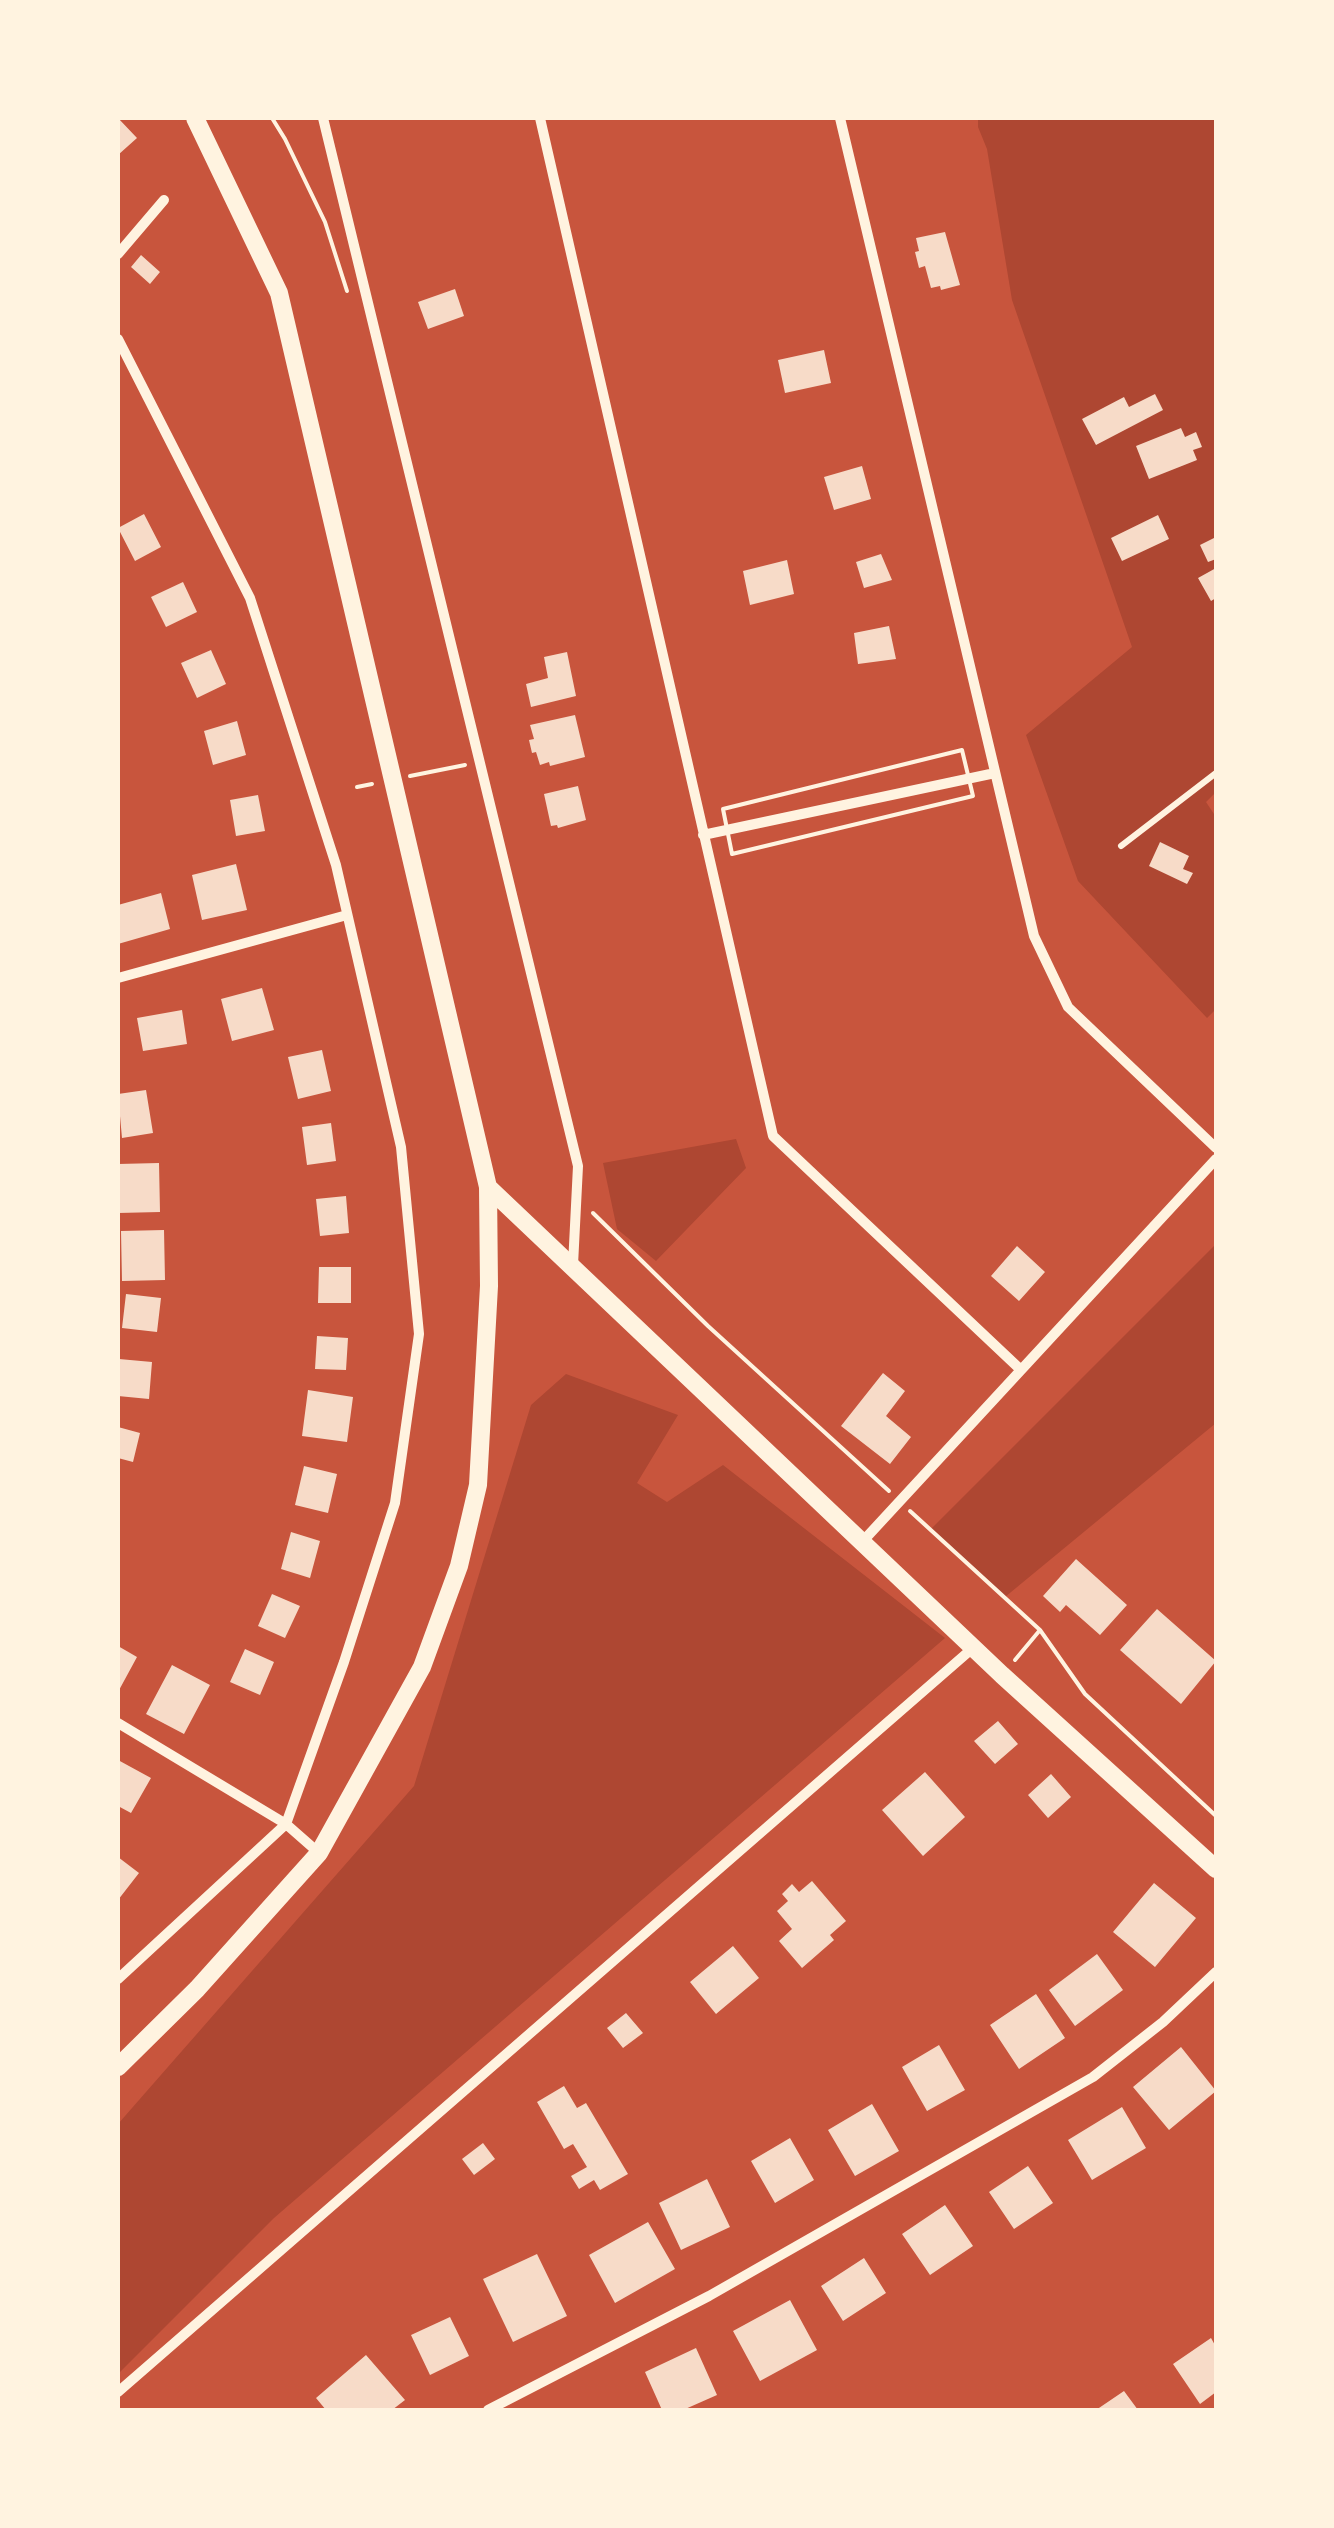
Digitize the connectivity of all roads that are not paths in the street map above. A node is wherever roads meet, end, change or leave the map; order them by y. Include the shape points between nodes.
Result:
1 (194, 118) edge
2 (324, 118) edge
3 (540, 118) edge
4 (840, 118) edge
5 (164, 200) dead end
6 (118, 254) edge
7 (118, 339) edge
8 (995, 773) junction
9 (1216, 773) edge
10 (703, 835) junction
11 (1121, 846) dead end
12 (348, 915) junction
13 (118, 978) edge
14 (1216, 1148) edge
15 (1216, 1159) edge
16 (488, 1187) junction
17 (573, 1265) junction
18 (1021, 1370) junction
19 (863, 1540) junction
20 (975, 1647) junction
21 (118, 1723) edge
22 (286, 1824) junction
23 (318, 1853) junction
24 (1216, 1869) edge
25 (1216, 1972) edge
26 (118, 1979) edge
27 (118, 2066) edge
28 (118, 2392) edge
29 (488, 2410) edge

1 - 16 street via 279,292
2 - 17 street via 578,1166
3 - 10 street
4 - 8 street
5 - 6 street
7 - 12 street via 250,598
8 - 10 street
8 - 14 street via 1034,936 1068,1006
9 - 11 lane
10 - 18 street via 773,1136
12 - 13 street
12 - 22 street via 401,1147 419,1334 395,1503
15 - 18 street
16 - 17 street
16 - 23 street via 478,1485 458,1566 422,1667
17 - 19 street
18 - 19 street
19 - 20 street
20 - 24 street
20 - 28 street
21 - 22 street
22 - 23 street
22 - 26 street
23 - 27 street
25 - 29 street via 1093,2077 709,2296

